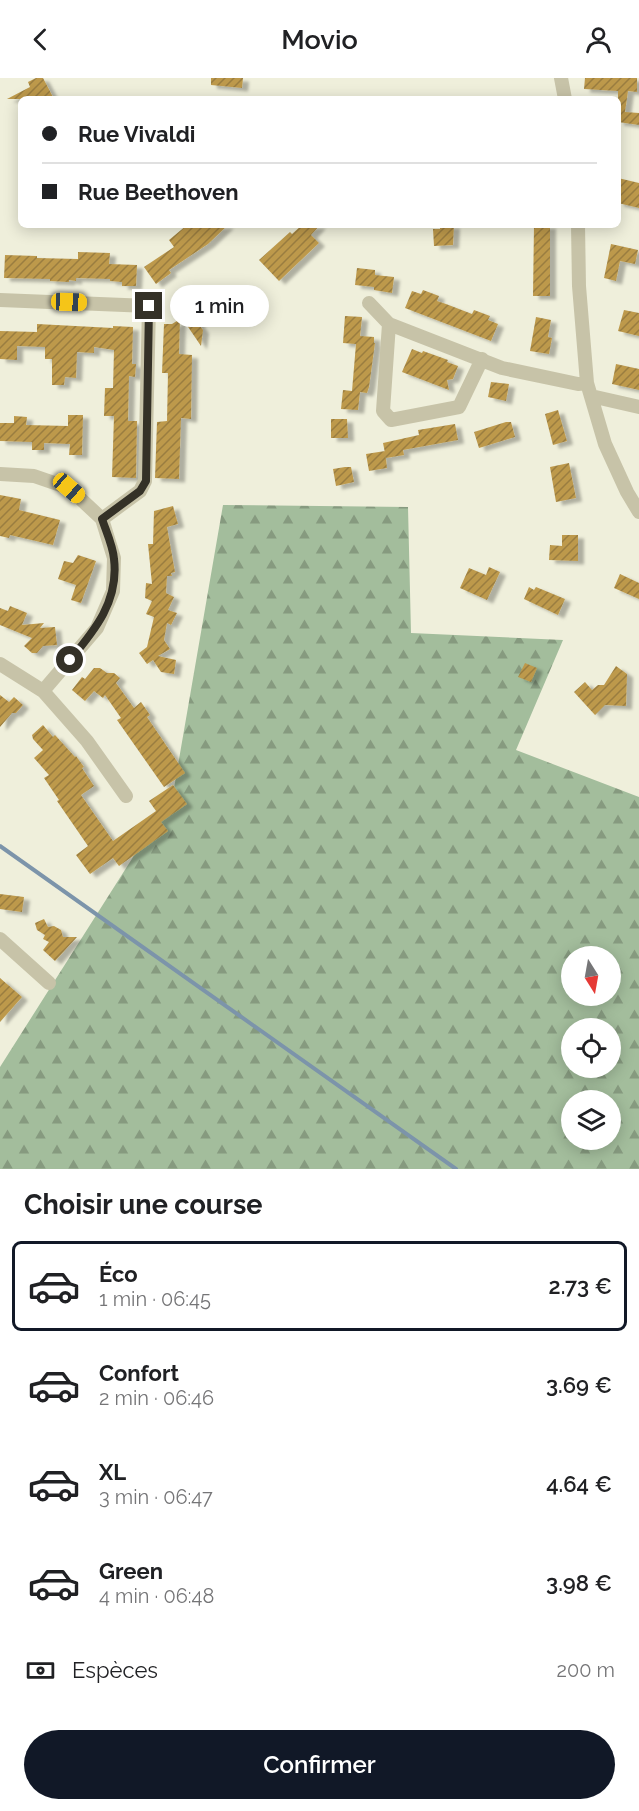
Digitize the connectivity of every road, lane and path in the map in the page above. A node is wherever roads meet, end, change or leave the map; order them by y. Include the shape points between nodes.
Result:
1 (561, 78) edge
2 (564, 96) edge
3 (578, 228) edge
4 (0, 300) edge
5 (369, 303) dead end
6 (389, 324) junction
7 (482, 359) junction
8 (589, 390) junction
9 (639, 407) edge
10 (0, 474) edge
11 (639, 512) edge
12 (102, 519) junction
13 (0, 664) edge
14 (43, 691) junction
15 (126, 796) dead end
16 (0, 939) edge
17 (49, 983) dead end

1 - 2 street
3 - 8 street
4 - 12 street via 149,306 146,481 140,491
5 - 6 street
6 - 7 street
6 - 7 street via 383,411 391,420 459,407
7 - 8 street via 502,368 578,384
8 - 9 street
8 - 11 street via 605,444
10 - 12 street via 34,476 69,488
12 - 14 street via 114,558 113,591 97,628
13 - 14 street
14 - 15 street via 87,741
16 - 17 street

